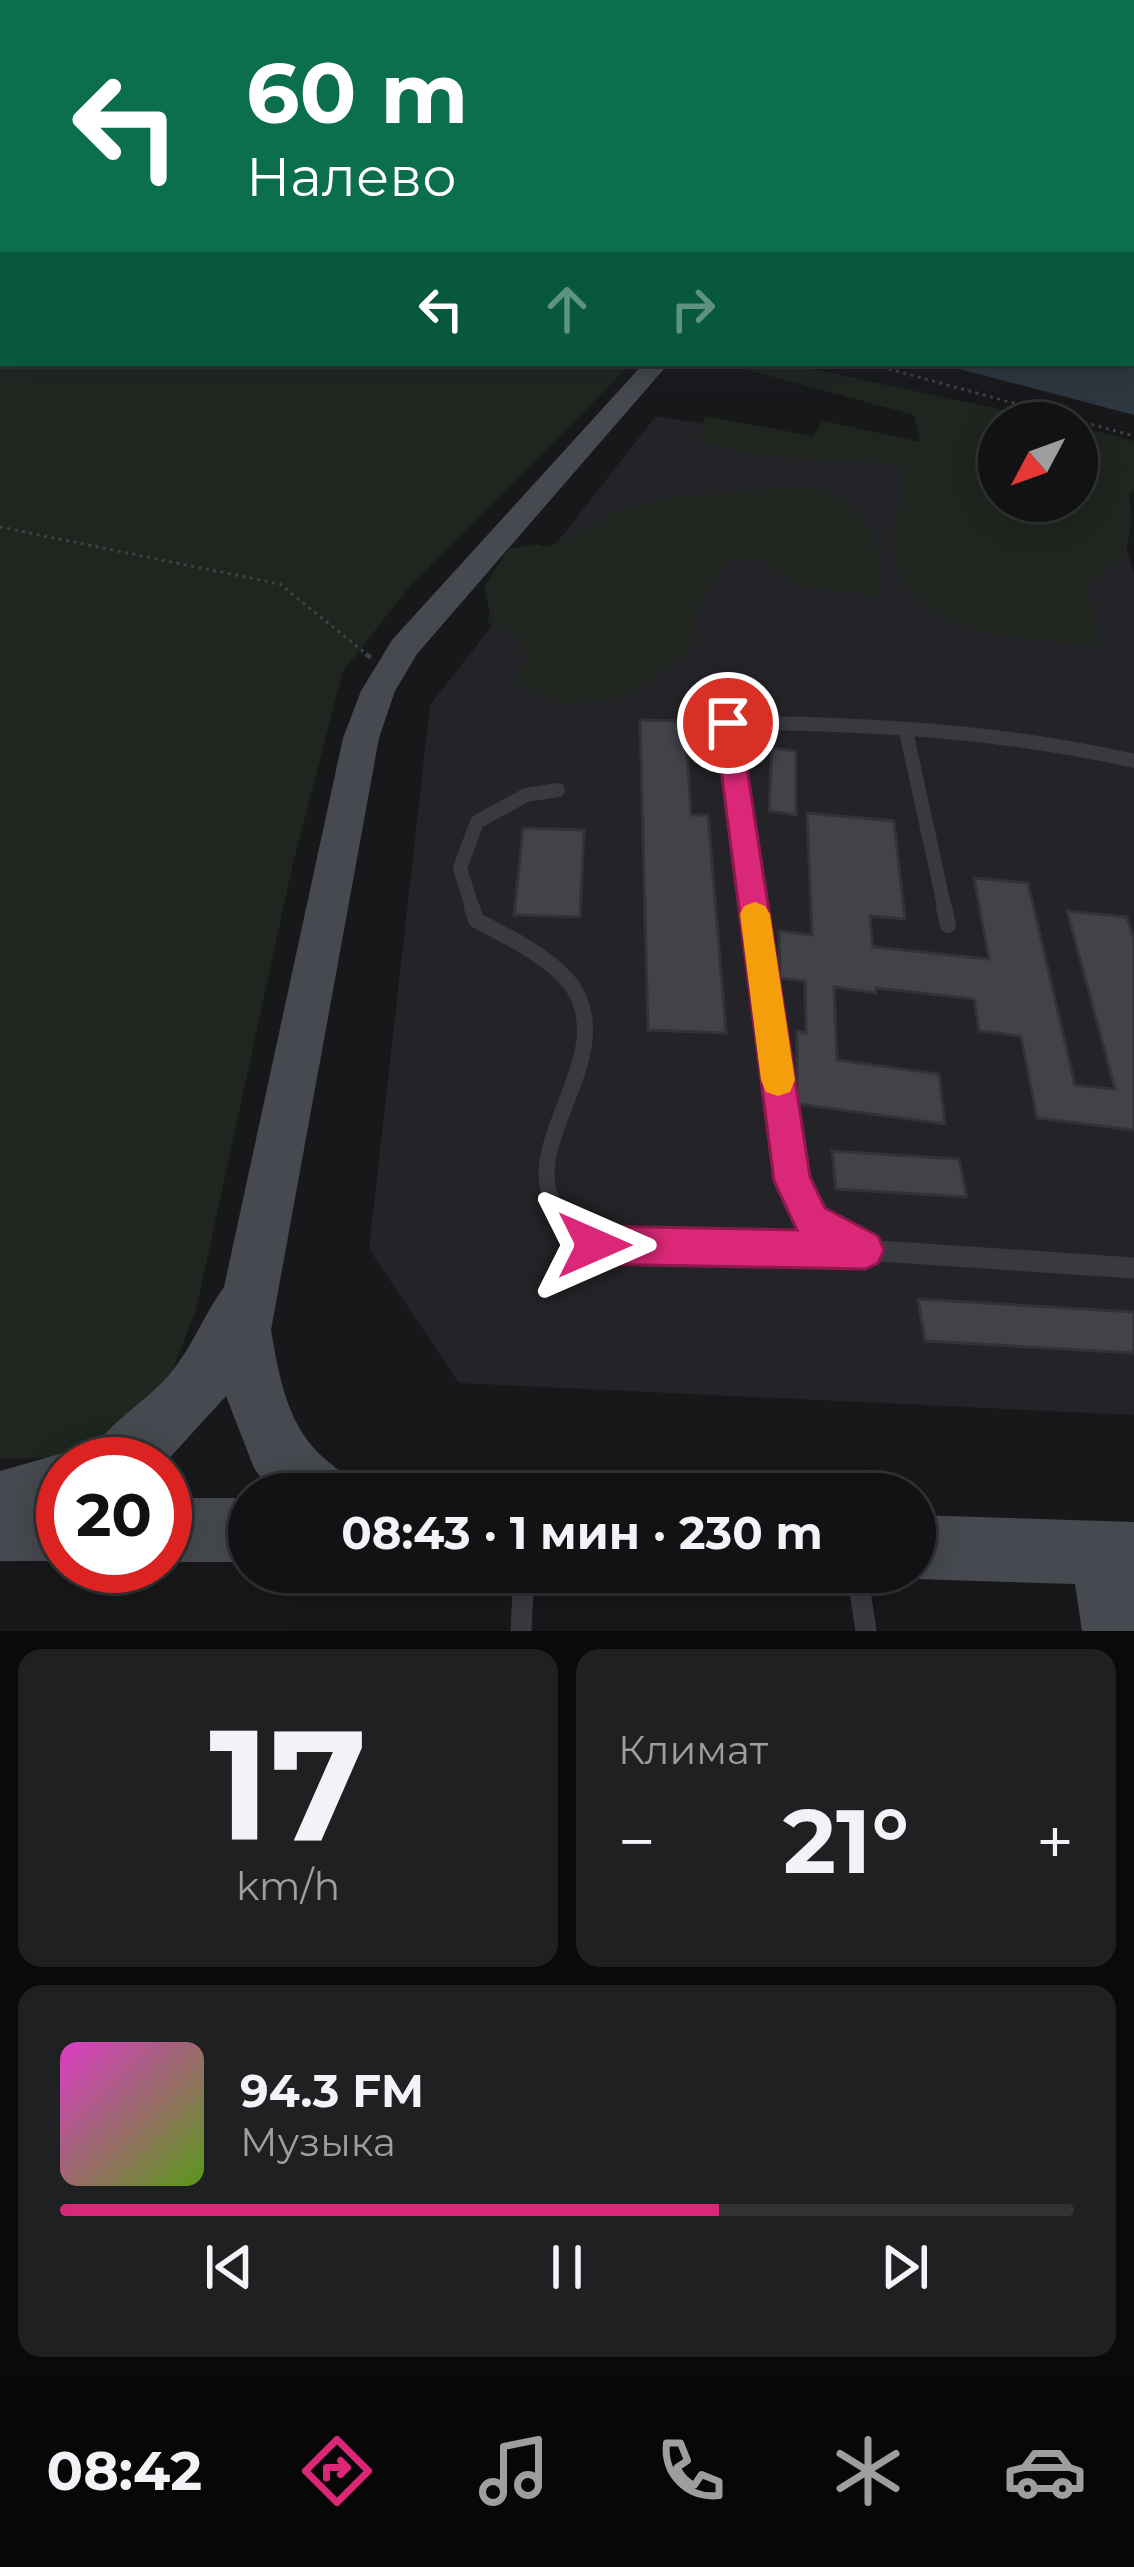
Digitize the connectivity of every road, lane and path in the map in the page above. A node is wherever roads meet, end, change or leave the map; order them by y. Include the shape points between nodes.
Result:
1 (654, 366) edge
2 (878, 366) edge
3 (1134, 436) edge
4 (0, 527) edge
5 (389, 673) junction
6 (906, 731) junction
7 (1134, 761) edge
8 (558, 790) dead end
9 (948, 925) dead end
10 (865, 1250) junction
11 (1134, 1268) edge
12 (254, 1274) junction
13 (150, 1437) edge
14 (298, 1473) edge
15 (192, 1530) edge
16 (228, 1530) edge
17 (936, 1548) edge
18 (1118, 1554) edge
19 (523, 1593) edge
20 (860, 1593) edge
21 (521, 1631) edge
22 (866, 1631) edge
23 (1116, 1631) edge

1 - 5 main road via 446,596
2 - 3 path
4 - 5 path via 280,584
5 - 12 main road via 361,739
6 - 7 lane
6 - 9 lane
6 - 10 lane via 728,723 792,1181 812,1221
8 - 10 lane via 526,795 477,823 460,868 476,920 527,946 574,989 588,1047 544,1160 558,1216 594,1245
10 - 11 lane
12 - 13 main road via 205,1383
12 - 14 main road via 243,1330 250,1385 276,1447
15 - 16 main road
17 - 18 main road
18 - 23 main road
19 - 21 lane
20 - 22 lane

